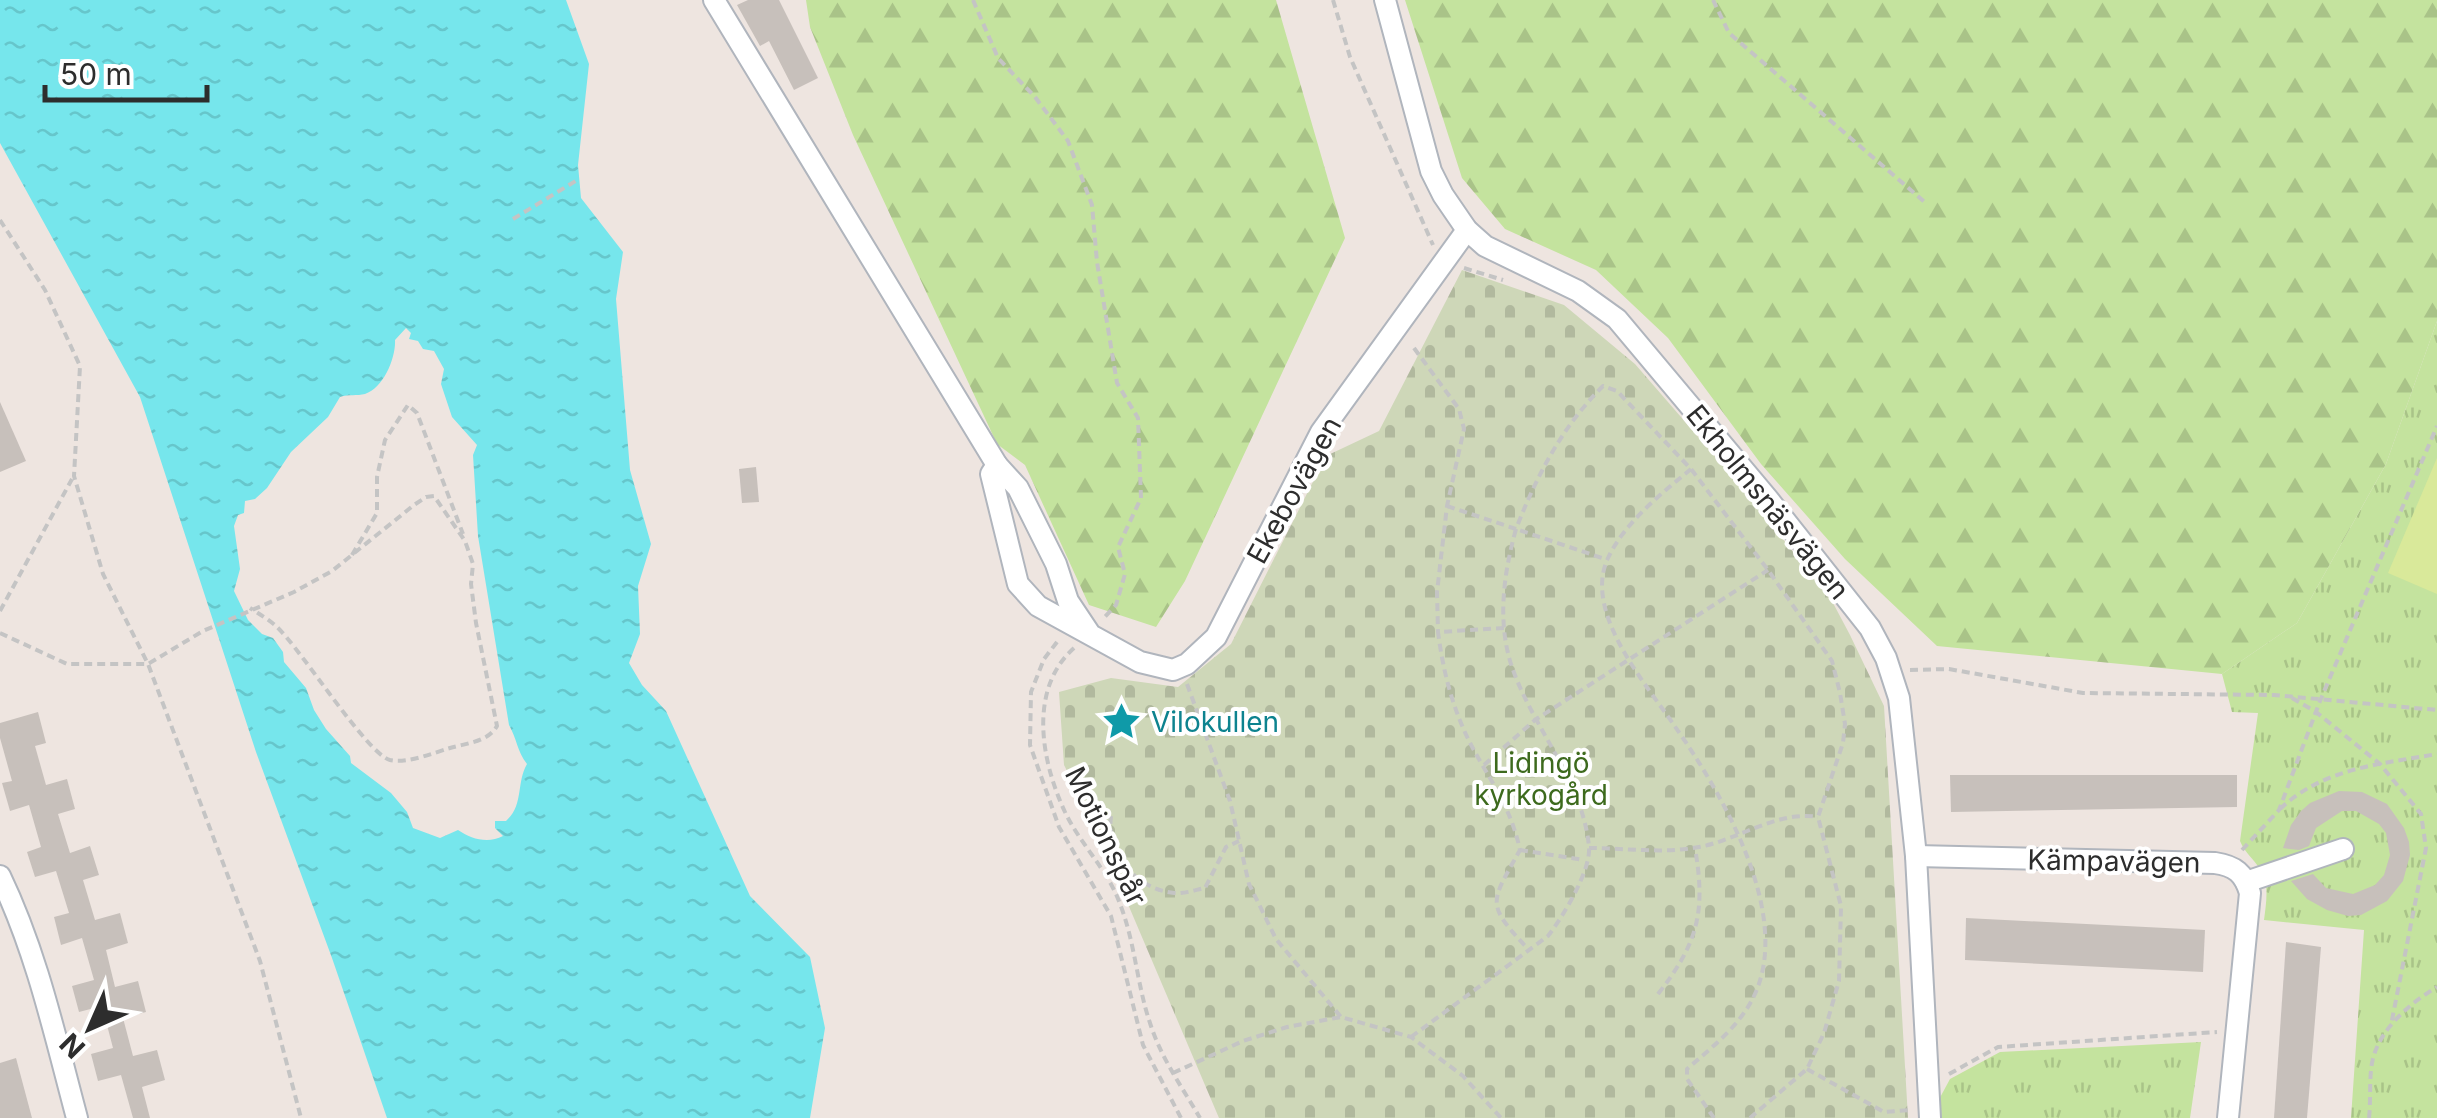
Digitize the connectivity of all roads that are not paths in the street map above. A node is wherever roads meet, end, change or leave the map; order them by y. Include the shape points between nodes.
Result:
1 (714, 0) edge
2 (1385, 0) edge
3 (1467, 230) junction
4 (997, 466) junction
5 (1083, 631) junction
6 (2343, 849) dead end
7 (1916, 856) junction
8 (0, 876) edge
9 (2246, 882) junction
10 (1930, 1115) edge
11 (77, 1118) edge
12 (2228, 1118) edge

1 - 4 street
2 - 3 street, Ekholmsnäsvägen via 1431,170
3 - 5 street, Ekebovägen via 1448,268 1321,432 1216,637 1173,670 1140,662
3 - 7 street, Ekholmsnäsvägen via 1617,319 1870,628 1899,698
4 - 5 street via 1018,488
4 - 5 street via 991,474 1018,584 1038,606
6 - 9 street
7 - 9 street, Kämpavägen via 2229,865
7 - 10 street, Ekholmsnäsvägen
8 - 11 street via 39,975
9 - 12 street

